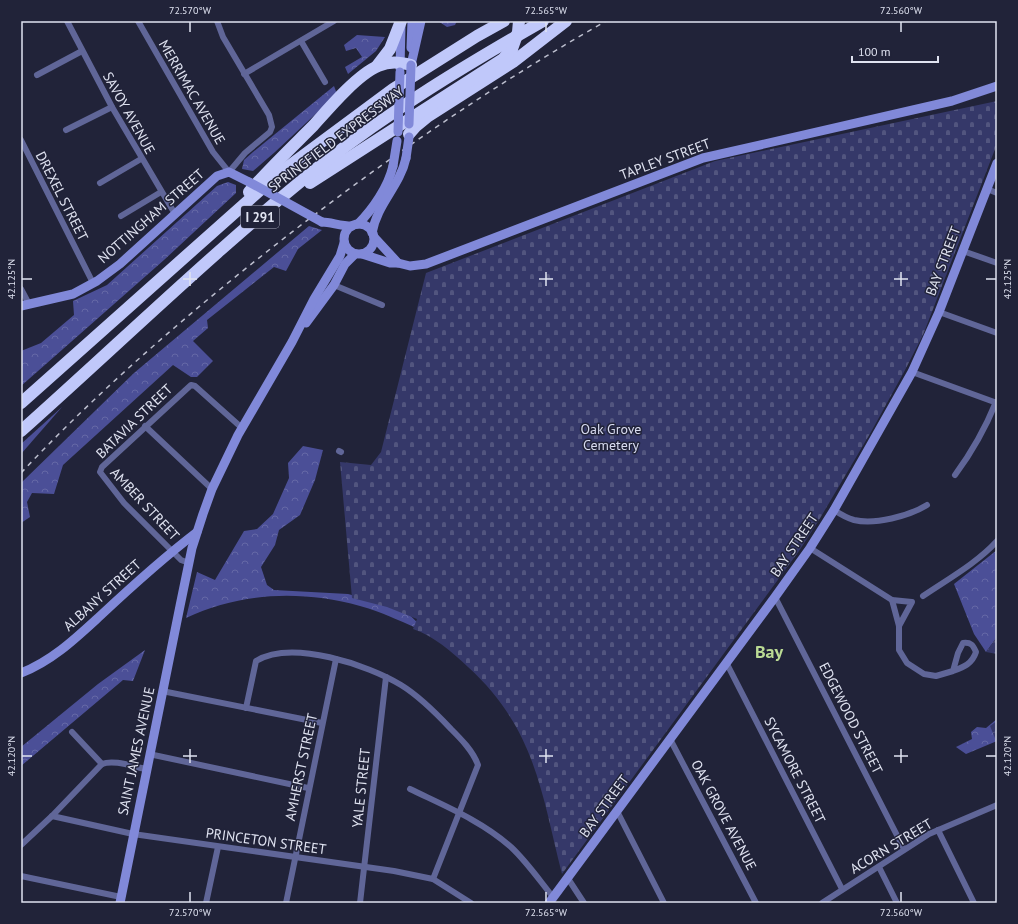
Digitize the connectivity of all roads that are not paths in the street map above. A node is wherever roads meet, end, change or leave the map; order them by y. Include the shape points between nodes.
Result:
1 (66, 21) edge
2 (138, 21) edge
3 (217, 21) edge
4 (334, 21) edge
5 (401, 21) edge
6 (412, 21) edge
7 (422, 21) edge
8 (504, 21) edge
9 (519, 21) edge
10 (543, 21) edge
11 (566, 21) edge
12 (301, 41) junction
13 (82, 51) junction
14 (377, 66) junction
15 (403, 66) junction
16 (244, 74) junction
17 (37, 75) dead end
18 (325, 82) dead end
19 (997, 86) edge
20 (112, 107) junction
21 (66, 130) dead end
22 (405, 134) junction
23 (21, 140) edge
24 (141, 159) junction
25 (997, 163) edge
26 (229, 172) junction
27 (100, 183) dead end
28 (987, 190) junction
29 (161, 192) junction
30 (997, 193) edge
31 (175, 214) junction
32 (121, 216) dead end
33 (255, 221) junction
34 (322, 222) junction
35 (355, 225) junction
36 (218, 227) junction
37 (373, 235) junction
38 (344, 242) junction
39 (963, 251) junction
40 (358, 254) junction
41 (398, 263) junction
42 (997, 263) edge
43 (93, 283) junction
44 (334, 285) junction
45 (21, 289) edge
46 (25, 305) edge
47 (382, 305) dead end
48 (939, 312) junction
49 (997, 333) edge
50 (292, 342) junction
51 (912, 372) junction
52 (21, 403) edge
53 (996, 403) edge
54 (145, 426) junction
55 (242, 428) junction
56 (21, 431) edge
57 (100, 472) joint
58 (955, 475) dead end
59 (212, 489) junction
60 (927, 505) dead end
61 (834, 510) junction
62 (197, 532) junction
63 (997, 541) edge
64 (810, 548) junction
65 (173, 551) junction
66 (189, 564) junction
67 (923, 596) dead end
68 (775, 597) junction
69 (892, 600) junction
70 (899, 626) junction
71 (336, 659) junction
72 (726, 662) junction
73 (953, 671) junction
74 (21, 673) edge
75 (386, 676) junction
76 (162, 691) junction
77 (246, 708) junction
78 (322, 723) junction
79 (72, 732) dead end
80 (670, 739) junction
81 (149, 754) junction
82 (102, 764) junction
83 (146, 769) junction
84 (308, 788) junction
85 (410, 789) dead end
86 (997, 805) edge
87 (617, 811) junction
88 (459, 813) junction
89 (52, 816) junction
90 (938, 830) junction
91 (133, 834) junction
92 (21, 844) edge
93 (218, 846) junction
94 (904, 849) junction
95 (296, 856) junction
96 (365, 866) junction
97 (879, 867) junction
98 (21, 876) edge
99 (567, 877) junction
100 (433, 879) junction
101 (842, 889) junction
102 (120, 900) edge
103 (551, 900) edge
104 (830, 901) edge
105 (206, 903) edge
106 (286, 903) edge
107 (360, 903) edge
108 (471, 903) edge
109 (584, 903) edge
110 (664, 903) edge
111 (756, 903) edge
112 (822, 903) edge
113 (897, 903) edge
114 (974, 903) edge

1 - 13 street, SAVOY AVENUE
2 - 26 street, MERRIMAC AVENUE via 213,152
3 - 16 street
4 - 12 street
5 - 14 highway via 390,49
5 - 15 main road
6 - 15 main road
7 - 15 main road
8 - 36 highway, SPRINGFIELD EXPRESSWAY / I 291 via 393,89 277,175
9 - 33 highway, bridge via 512,49 503,60 311,182
10 - 33 highway, SPRINGFIELD EXPRESSWAY / I 291 via 432,86 376,124 322,164
11 - 22 highway via 513,62
12 - 16 street
12 - 18 street
13 - 17 street
13 - 20 street, SAVOY AVENUE
14 - 15 highway via 391,62
14 - 36 highway via 332,104
15 - 22 main road, bridge
15 - 22 main road, bridge
16 - 26 street, NOTTINGHAM STREET via 269,115 272,127 270,132 245,153
19 - 41 main road, TAPLEY STREET via 952,101 703,158 438,260 410,266
20 - 21 street
20 - 24 street, SAVOY AVENUE
22 - 35 main road, bridge via 380,195 367,215
22 - 37 main road, bridge via 406,158 396,183 374,221
23 - 43 street, DREXEL STREET
24 - 27 street
24 - 29 street, SAVOY AVENUE
25 - 28 main road, BAY STREET
26 - 31 main road, NOTTINGHAM STREET via 217,176
26 - 34 main road, bridge
28 - 30 street
28 - 39 main road, BAY STREET
29 - 31 street, SAVOY AVENUE
29 - 32 street
31 - 43 main road, NOTTINGHAM STREET via 120,264
33 - 56 highway, SPRINGFIELD EXPRESSWAY / I 291
34 - 35 main road via 342,226
34 - 38 main road
35 - 37 main road via 367,227
35 - 38 main road via 346,231
36 - 52 highway, SPRINGFIELD EXPRESSWAY / I 291
37 - 40 main road via 371,248
37 - 41 main road
38 - 40 main road via 348,250
38 - 50 main road via 340,256
39 - 42 street
39 - 48 main road, BAY STREET
40 - 41 main road, TAPLEY STREET
40 - 44 main road via 345,264
43 - 46 main road, NOTTINGHAM STREET via 73,294
44 - 47 street
44 - 50 main road
45 - 46 street
48 - 49 street
48 - 51 main road, BAY STREET
50 - 55 main road, SAINT JAMES AVENUE
51 - 53 street
51 - 61 main road, BAY STREET
53 - 58 street via 986,428
54 - 55 street, BATAVIA STREET via 191,385
54 - 57 street, BATAVIA STREET via 102,467
54 - 59 street
55 - 59 main road, SAINT JAMES AVENUE
57 - 65 street, AMBER STREET via 124,503
59 - 62 main road, SAINT JAMES AVENUE
60 - 61 street via 914,513 866,521 854,520
61 - 64 main road, BAY STREET
62 - 65 main road, ALBANY STREET
62 - 66 main road, SAINT JAMES AVENUE
63 - 67 street
64 - 68 main road, BAY STREET
64 - 69 street
65 - 66 street, AMBER STREET
65 - 74 main road, ALBANY STREET via 77,638
66 - 76 main road, SAINT JAMES AVENUE
68 - 72 main road, BAY STREET
68 - 94 street, EDGEWOOD STREET
69 - 70 street
69 - 70 street via 912,602
70 - 73 street via 899,650 911,666 924,674 936,676
71 - 75 street via 361,665
71 - 77 street via 310,653 265,656 256,661
71 - 78 street, AMHERST STREET
72 - 80 main road, BAY STREET
72 - 101 street, SYCAMORE STREET
73 - 73 street via 963,643 972,644 976,652 974,658 967,665
75 - 88 street via 423,702 475,758 478,765
75 - 96 street, YALE STREET
76 - 77 street
76 - 81 main road, SAINT JAMES AVENUE
77 - 78 street
78 - 84 street, AMHERST STREET
79 - 82 street
80 - 87 main road, BAY STREET
80 - 111 street, OAK GROVE AVENUE
81 - 83 main road, SAINT JAMES AVENUE
81 - 84 street
82 - 83 street via 116,763
82 - 89 street
83 - 91 main road, SAINT JAMES AVENUE
84 - 95 street, AMHERST STREET
85 - 88 street
86 - 90 street, ACORN STREET
87 - 99 main road, BAY STREET
87 - 110 street
88 - 100 street
88 - 103 street via 513,848
89 - 91 street, PRINCETON STREET
89 - 92 street
90 - 94 street, ACORN STREET
90 - 114 street
91 - 93 street, PRINCETON STREET
91 - 102 main road, SAINT JAMES AVENUE
93 - 95 street, PRINCETON STREET
93 - 105 street
94 - 97 street, ACORN STREET
95 - 96 street, PRINCETON STREET
95 - 106 street, AMHERST STREET
96 - 100 street, PRINCETON STREET
96 - 107 street, YALE STREET
97 - 101 street, ACORN STREET
97 - 113 street
98 - 102 street
99 - 103 main road, BAY STREET
99 - 109 street
100 - 108 street, PRINCETON STREET
101 - 104 street, ACORN STREET
104 - 112 street, ACORN STREET

